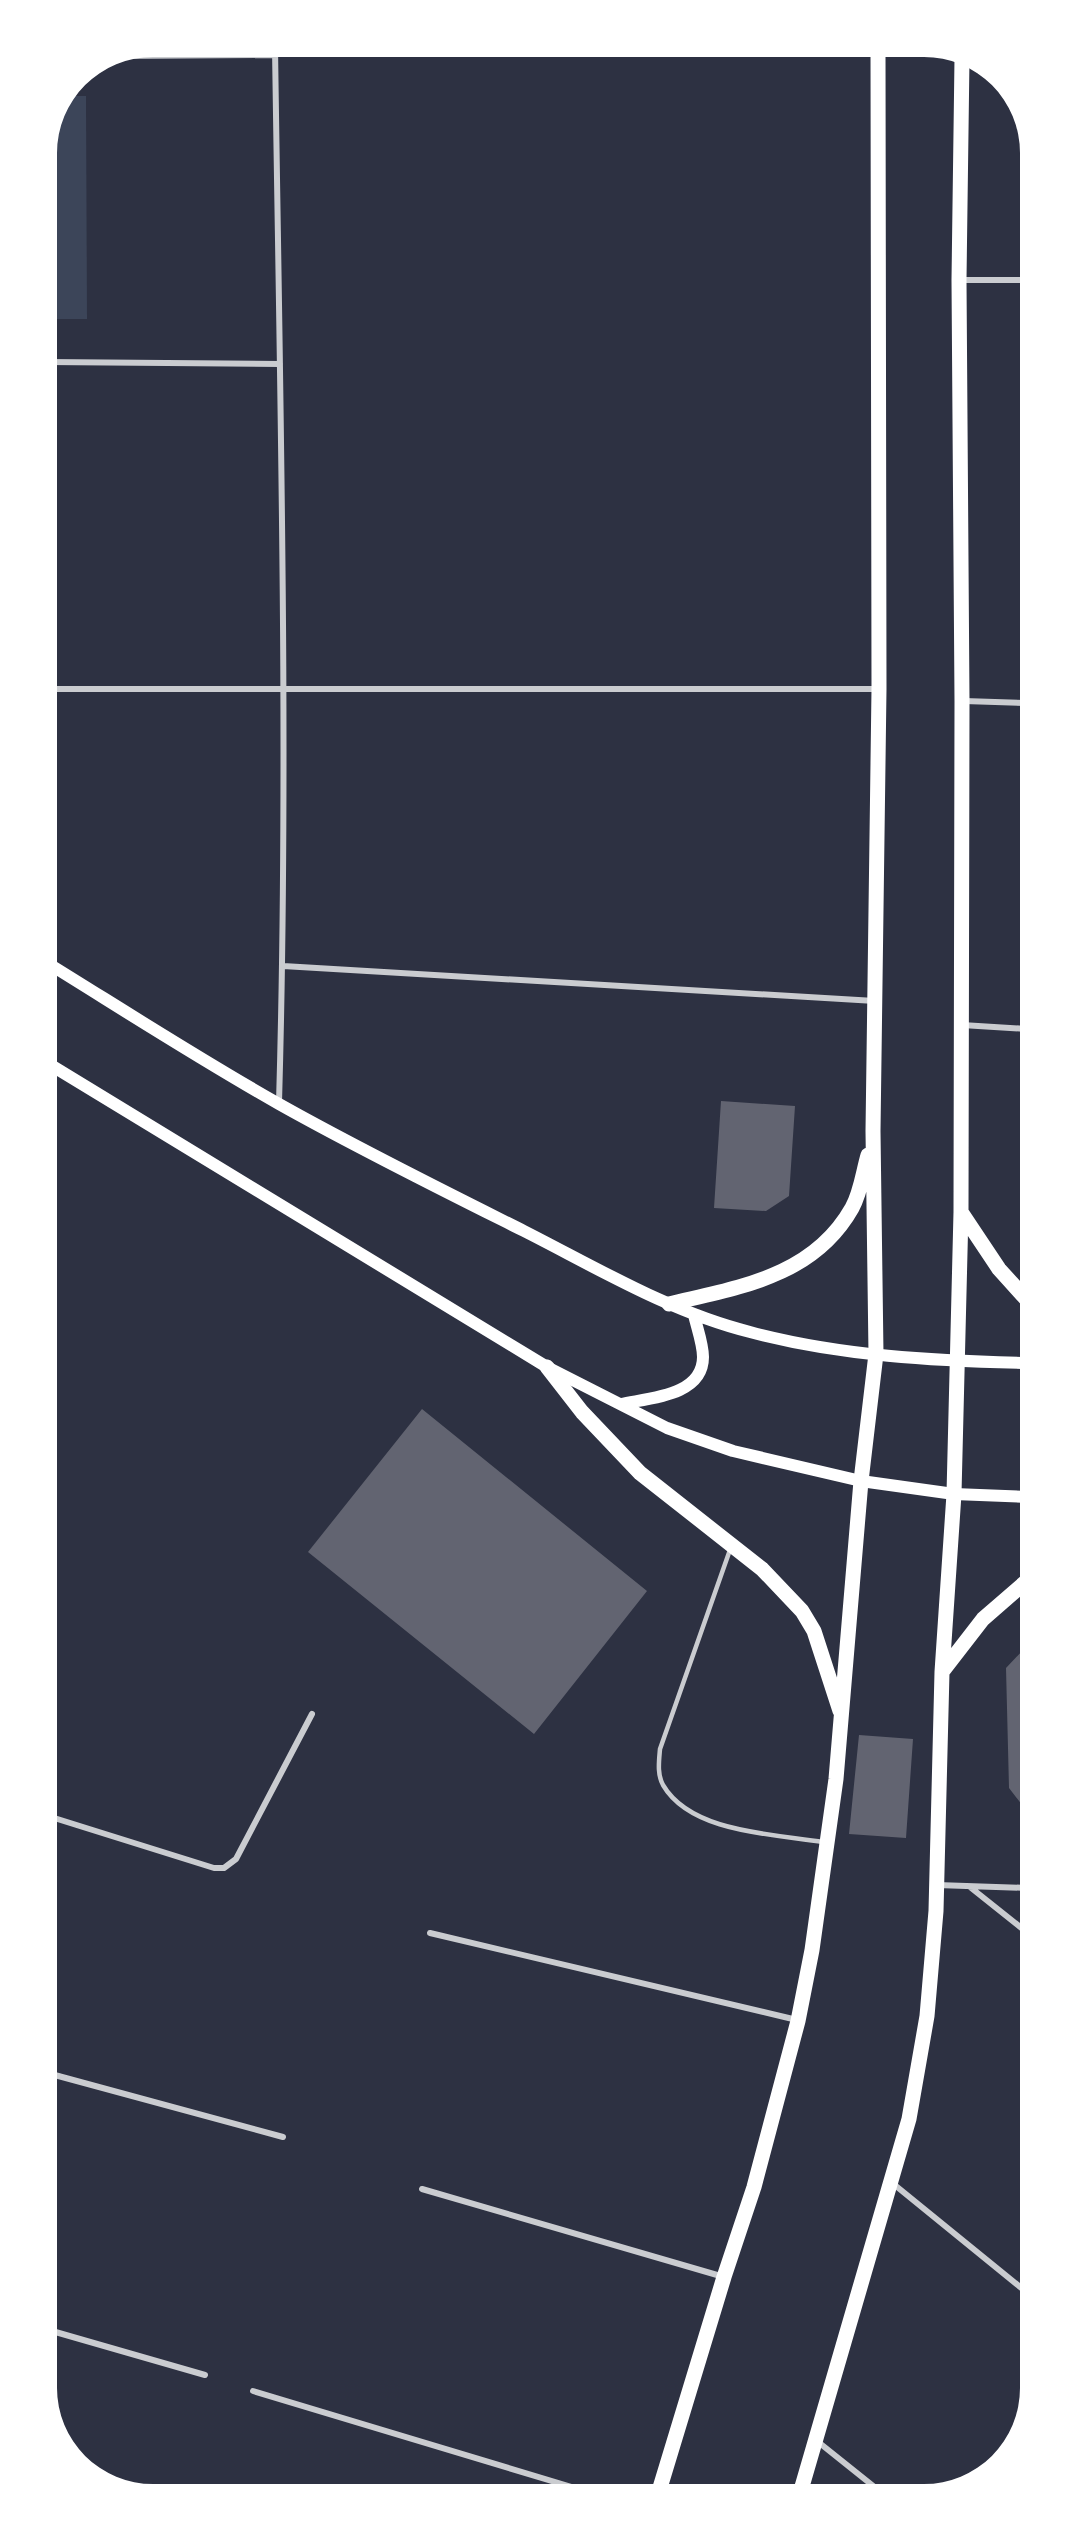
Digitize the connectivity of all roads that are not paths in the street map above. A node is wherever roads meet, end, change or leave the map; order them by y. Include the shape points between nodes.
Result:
1 (275, 57) edge
2 (878, 57) edge
3 (962, 64) edge
4 (1020, 279) edge
5 (959, 280) junction
6 (57, 362) edge
7 (280, 364) junction
8 (283, 688) junction
9 (57, 689) edge
10 (879, 689) junction
11 (962, 701) junction
12 (1020, 703) edge
13 (283, 966) junction
14 (57, 969) edge
15 (875, 1001) junction
16 (961, 1025) junction
17 (1020, 1029) edge
18 (57, 1069) edge
19 (279, 1104) junction
20 (873, 1131) junction
21 (961, 1212) junction
22 (1020, 1292) edge
23 (669, 1304) junction
24 (694, 1315) junction
25 (876, 1354) junction
26 (958, 1361) junction
27 (1020, 1362) edge
28 (547, 1367) junction
29 (621, 1404) junction
30 (861, 1480) junction
31 (954, 1494) junction
32 (1020, 1497) edge
33 (731, 1546) junction
34 (1020, 1587) edge
35 (942, 1672) junction
36 (312, 1714) dead end
37 (842, 1717) junction
38 (57, 1819) edge
39 (829, 1842) junction
40 (937, 1885) junction
41 (970, 1887) junction
42 (1020, 1888) edge
43 (1020, 1927) edge
44 (430, 1933) dead end
45 (798, 2021) junction
46 (57, 2076) edge
47 (283, 2137) dead end
48 (891, 2182) junction
49 (422, 2189) dead end
50 (724, 2277) junction
51 (1020, 2287) edge
52 (57, 2332) edge
53 (205, 2375) dead end
54 (253, 2391) dead end
55 (816, 2440) junction
56 (562, 2484) edge
57 (660, 2484) edge
58 (803, 2484) edge
59 (871, 2484) edge

1 - 7 street
2 - 10 main road
3 - 5 main road
4 - 5 street
5 - 11 main road
6 - 7 street
7 - 8 street
8 - 9 street
8 - 10 street
8 - 13 street
10 - 15 main road
11 - 12 street
11 - 16 main road
13 - 15 street
13 - 19 street
14 - 19 main road
15 - 20 main road
16 - 17 street
16 - 21 main road
18 - 28 main road
19 - 23 main road
20 - 23 main road via 853,1207 838,1230 820,1246 795,1266 763,1282
20 - 25 main road
21 - 22 main road via 999,1269
21 - 26 main road
23 - 24 main road
24 - 25 main road via 794,1343
24 - 29 main road via 703,1354 692,1383 669,1394
25 - 26 main road
25 - 30 main road
26 - 27 main road
26 - 31 main road
28 - 29 main road
28 - 33 main road via 582,1412 640,1473
29 - 30 main road via 698,1440
30 - 31 main road
30 - 37 main road
31 - 32 main road
31 - 35 main road
33 - 37 main road via 762,1569 802,1611 814,1631
33 - 39 lane via 660,1749 658,1769 662,1784 699,1818 727,1827
34 - 35 main road via 983,1619
35 - 40 main road
36 - 38 street via 236,1859 224,1868
37 - 39 main road
39 - 45 main road
40 - 41 street
40 - 48 main road via 927,2016 909,2120
41 - 42 street
41 - 43 street
44 - 45 street
45 - 50 main road via 754,2187
46 - 47 street
48 - 51 street
48 - 55 main road
49 - 50 street
50 - 57 main road
52 - 53 street
54 - 56 street
55 - 58 main road
55 - 59 street

